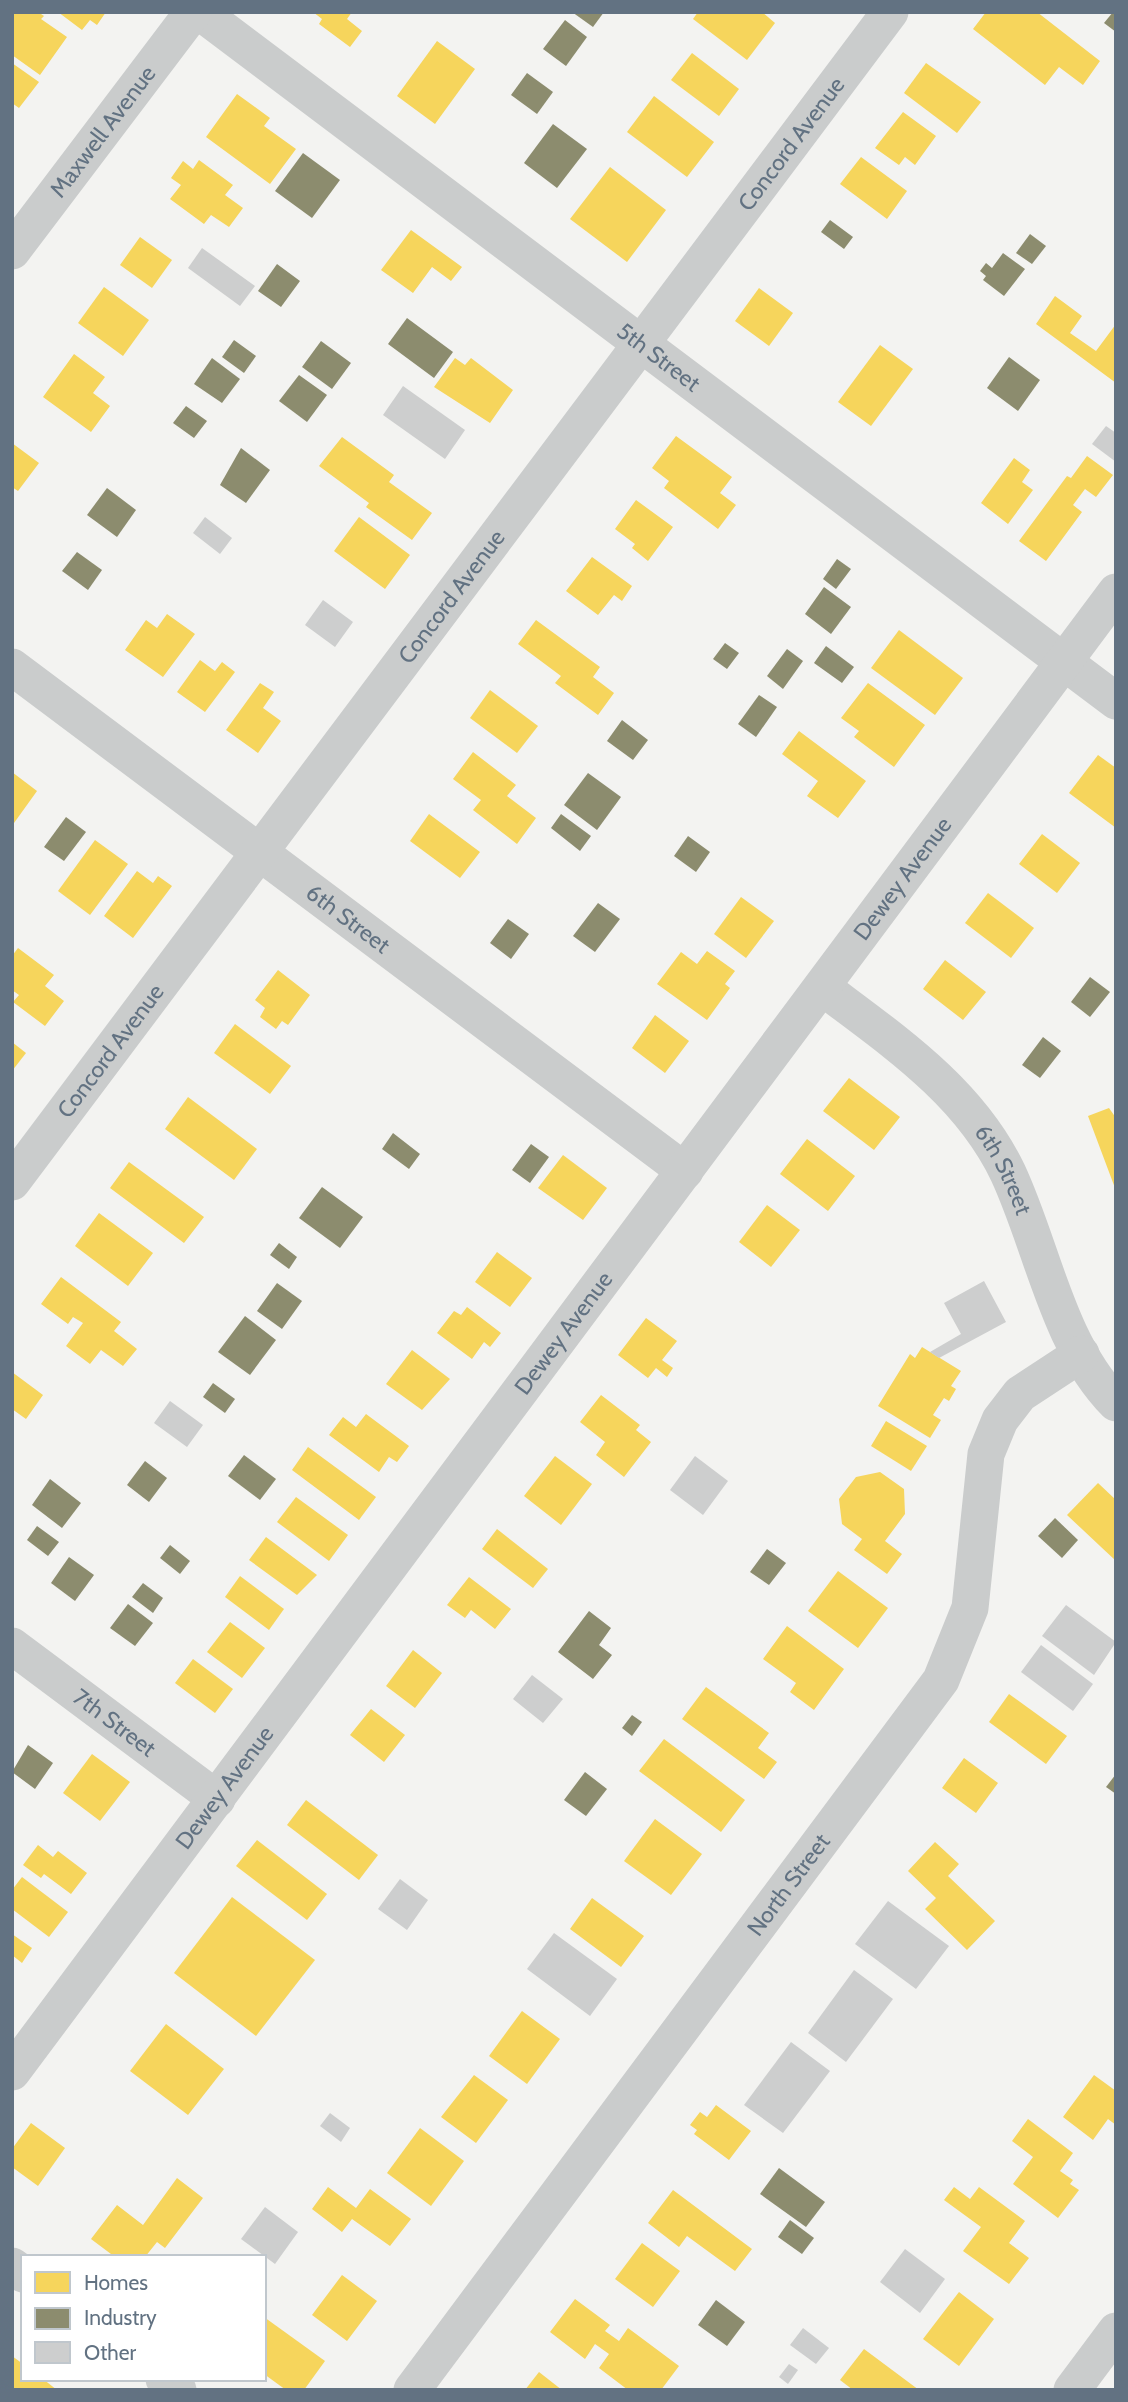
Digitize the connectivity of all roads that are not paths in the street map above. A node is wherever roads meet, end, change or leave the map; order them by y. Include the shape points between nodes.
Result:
1 (193, 12) edge
2 (200, 12) edge
3 (890, 12) edge
4 (12, 251) edge
5 (641, 344) junction
6 (1116, 593) edge
7 (1064, 662) junction
8 (12, 667) edge
9 (1116, 701) edge
10 (260, 852) junction
11 (822, 986) junction
12 (685, 1171) junction
13 (12, 1182) edge
14 (1082, 1354) junction
15 (1116, 1404) edge
16 (12, 1646) edge
17 (217, 1798) junction
18 (12, 2072) edge
19 (1116, 2331) edge
20 (412, 2390) edge
21 (1072, 2390) edge

1 - 4 street, Maxwell Avenue
2 - 5 street, 5th Street
3 - 5 street, Concord Avenue
5 - 7 street, 5th Street
5 - 10 street, Concord Avenue
6 - 7 street, Dewey Avenue
7 - 9 street, 5th Street
7 - 11 street, Dewey Avenue
8 - 10 street, 6th Street
10 - 12 street, 6th Street
10 - 13 street, Concord Avenue
11 - 12 street, Dewey Avenue
11 - 14 street, 6th Street via 929,1068 972,1116 1007,1172
12 - 17 street, Dewey Avenue
14 - 15 street, 6th Street
14 - 20 street, North Street via 1020,1394 1000,1420 986,1454 970,1608 941,1680
16 - 17 street, 7th Street
17 - 18 street, Dewey Avenue
19 - 21 street

